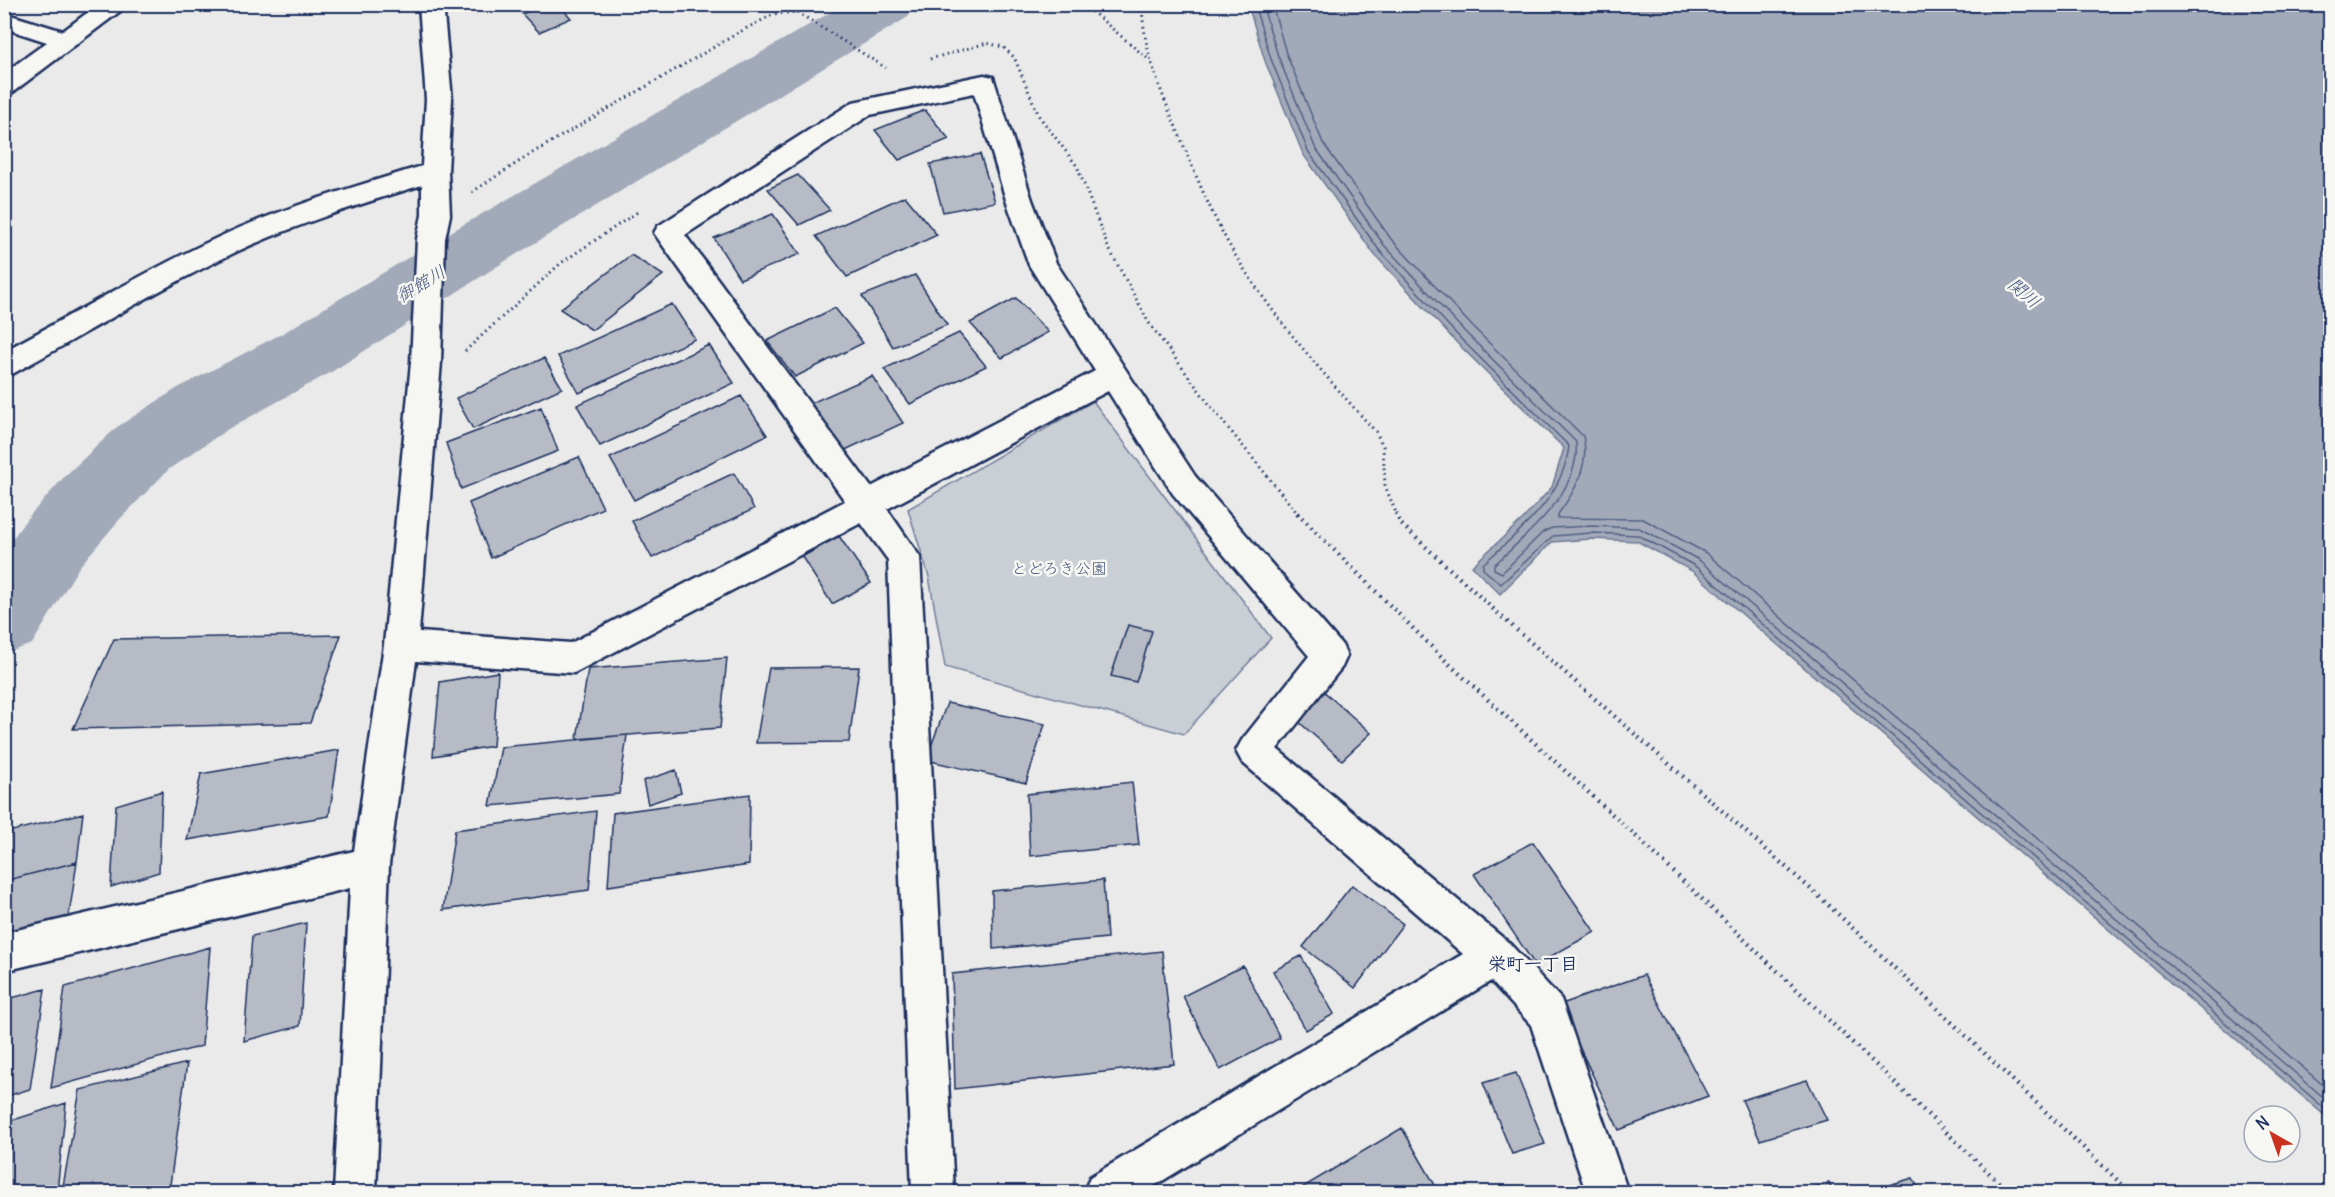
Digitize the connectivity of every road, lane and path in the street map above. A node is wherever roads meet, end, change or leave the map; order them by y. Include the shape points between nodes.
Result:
1 (116, 4) edge
2 (431, 4) edge
3 (790, 4) edge
4 (1013, 4) edge
5 (1083, 4) edge
6 (1142, 4) edge
7 (1008, 10) dead end
8 (797, 12) junction
9 (4, 20) edge
10 (66, 40) junction
11 (1148, 59) junction
12 (924, 62) dead end
13 (896, 67) dead end
14 (886, 68) junction
15 (877, 73) dead end
16 (4, 86) edge
17 (435, 171) junction
18 (640, 211) dead end
19 (434, 227) junction
20 (4, 365) edge
21 (1113, 375) junction
22 (424, 376) junction
23 (866, 505) junction
24 (401, 645) junction
25 (370, 865) junction
26 (4, 952) edge
27 (1495, 957) junction
28 (355, 1192) edge
29 (933, 1192) edge
30 (1105, 1192) edge
31 (1607, 1192) edge
32 (2009, 1192) edge
33 (2130, 1192) edge

1 - 10 street
2 - 17 street via 438,99
3 - 8 path
4 - 7 path
5 - 11 path
6 - 11 path
8 - 14 path
8 - 19 path via 774,14 745,29 534,152
9 - 10 street
10 - 16 street
11 - 33 path via 1204,196 1246,272 1295,342 1376,432 1383,446 1385,486 1401,524 1821,898
12 - 32 path via 987,43 1003,47 1014,57 1039,116 1077,166 1107,245 1149,323 1289,505 1447,662
13 - 14 path
14 - 15 path
17 - 19 street
17 - 20 street via 230,243
18 - 22 path via 561,263
19 - 22 street
21 - 23 street
21 - 23 street via 1043,265 984,83 862,108 668,233
21 - 27 street via 1184,485 1330,656 1254,751
22 - 24 street
23 - 24 street via 574,658
23 - 29 street via 904,557
24 - 25 street
25 - 26 street
25 - 28 street
27 - 30 street
27 - 31 street via 1547,1013

